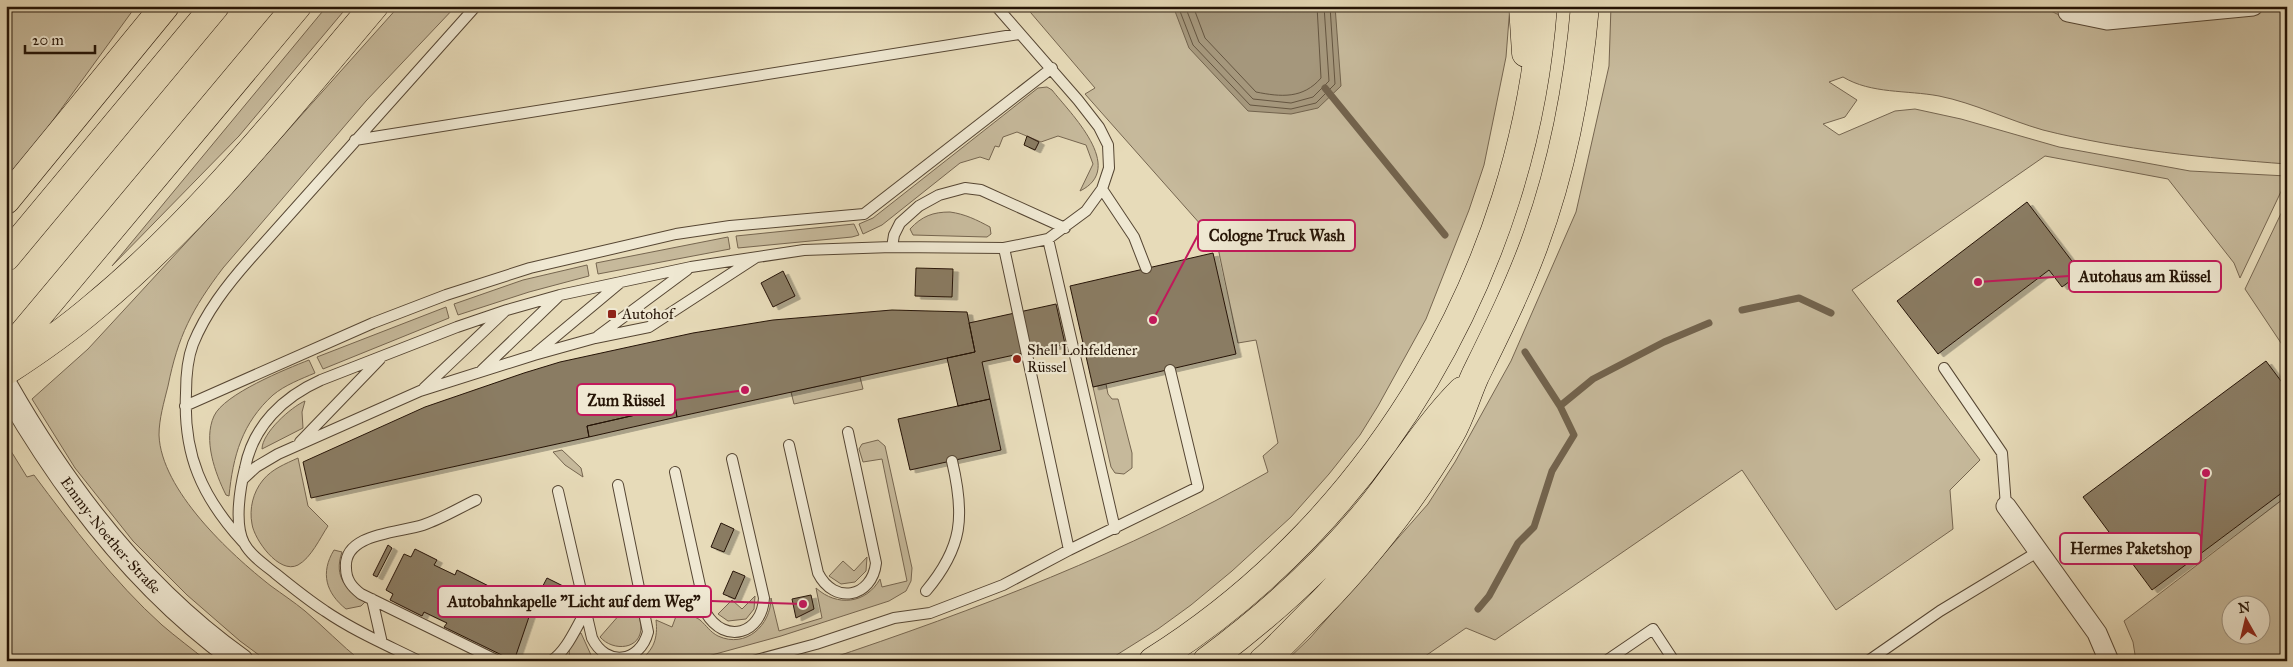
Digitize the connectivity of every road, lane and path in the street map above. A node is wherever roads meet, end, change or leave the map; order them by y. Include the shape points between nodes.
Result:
1 (166, 6) edge
2 (215, 6) edge
3 (296, 6) edge
4 (374, 6) edge
5 (476, 6) edge
6 (996, 6) edge
7 (1523, 6) edge
8 (1543, 6) edge
9 (1585, 6) edge
10 (2253, 6) edge
11 (2068, 12) dead end
12 (1019, 34) junction
13 (1052, 68) junction
14 (1529, 117) junction
15 (355, 140) junction
16 (1102, 189) junction
17 (6, 200) edge
18 (1065, 228) junction
19 (1048, 240) junction
20 (892, 246) junction
21 (1004, 248) junction
22 (758, 256) junction
23 (6, 258) edge
24 (691, 268) junction
25 (1146, 268) dead end
26 (622, 281) junction
27 (560, 295) junction
28 (507, 310) junction
29 (595, 338) junction
30 (6, 354) edge
31 (534, 355) junction
32 (382, 356) junction
33 (1944, 368) dead end
34 (1170, 370) dead end
35 (6, 371) edge
36 (480, 372) junction
37 (1475, 377) junction
38 (6, 387) edge
39 (420, 391) junction
40 (185, 406) junction
41 (848, 432) dead end
42 (297, 445) junction
43 (789, 445) dead end
44 (732, 459) dead end
45 (952, 461) dead end
46 (675, 472) dead end
47 (242, 480) junction
48 (618, 485) dead end
49 (558, 491) dead end
50 (476, 500) dead end
51 (2006, 506) joint
52 (1115, 528) junction
53 (244, 543) junction
54 (1069, 550) junction
55 (2039, 551) junction
56 (926, 591) dead end
57 (372, 599) junction
58 (586, 611) junction
59 (382, 642) junction
60 (557, 659) edge
61 (241, 661) edge
62 (419, 661) edge
63 (498, 661) edge
64 (753, 661) edge
65 (1153, 661) edge
66 (1206, 661) edge
67 (1262, 661) edge
68 (1606, 661) edge
69 (1674, 661) edge
70 (1868, 661) edge
71 (2109, 661) edge

1 - 17 highway
2 - 23 highway
3 - 30 highway
4 - 35 highway via 256,145 174,232 70,327
5 - 15 lane
6 - 12 lane
7 - 14 highway
8 - 14 highway
9 - 37 highway via 1575,88 1551,194 1516,290
10 - 11 street via 2107,20
12 - 13 lane
12 - 15 lane
13 - 16 lane via 1106,139 1110,160
13 - 40 lane via 864,214 730,226 666,236 530,268 373,323
14 - 65 highway via 1514,180 1472,291 1439,357 1398,421 1341,497 1292,549 1213,618
15 - 40 lane via 220,294 193,344 188,361
16 - 18 lane via 1086,211
16 - 25 lane via 1134,237
18 - 19 lane
18 - 20 lane via 981,190 965,188 928,200 896,228
19 - 21 lane
19 - 52 lane
20 - 21 lane
20 - 22 lane
21 - 54 lane
22 - 24 lane
22 - 29 lane via 648,327
24 - 26 lane
24 - 29 lane
26 - 27 lane
26 - 31 lane
27 - 28 lane
27 - 36 lane
28 - 32 lane
28 - 39 lane
29 - 31 lane
31 - 36 lane
32 - 42 lane
32 - 47 lane via 321,380 288,398 265,422 257,436
33 - 51 lane via 2002,452
34 - 52 lane via 1198,487
36 - 39 lane
37 - 66 highway via 1431,425 1399,472 1347,535 1272,608
37 - 67 highway via 1450,434 1405,504 1325,600
38 - 61 street, Emmy-Noether-Straße via 27,424 93,518 130,563
39 - 42 lane
40 - 53 lane via 191,457 200,483 223,520
41 - 43 lane via 876,563 871,581 856,593 829,589 818,573
42 - 47 lane via 264,461
44 - 46 lane via 764,598 760,617 746,630 737,632 718,628 706,613
45 - 56 lane via 958,484 960,523 950,556
47 - 53 lane via 239,520
48 - 58 lane via 648,622 646,642 623,658 604,654 592,638
49 - 58 lane
50 - 57 lane via 426,524 356,544 347,557 347,577 354,588
51 - 55 street
52 - 54 lane
53 - 59 lane via 257,559 326,612
54 - 64 lane via 1003,585 930,613 894,618
55 - 70 lane via 1940,611
55 - 71 street via 2097,633
57 - 59 lane
57 - 63 lane
58 - 60 lane
59 - 62 lane
68 - 69 lane via 1653,629

